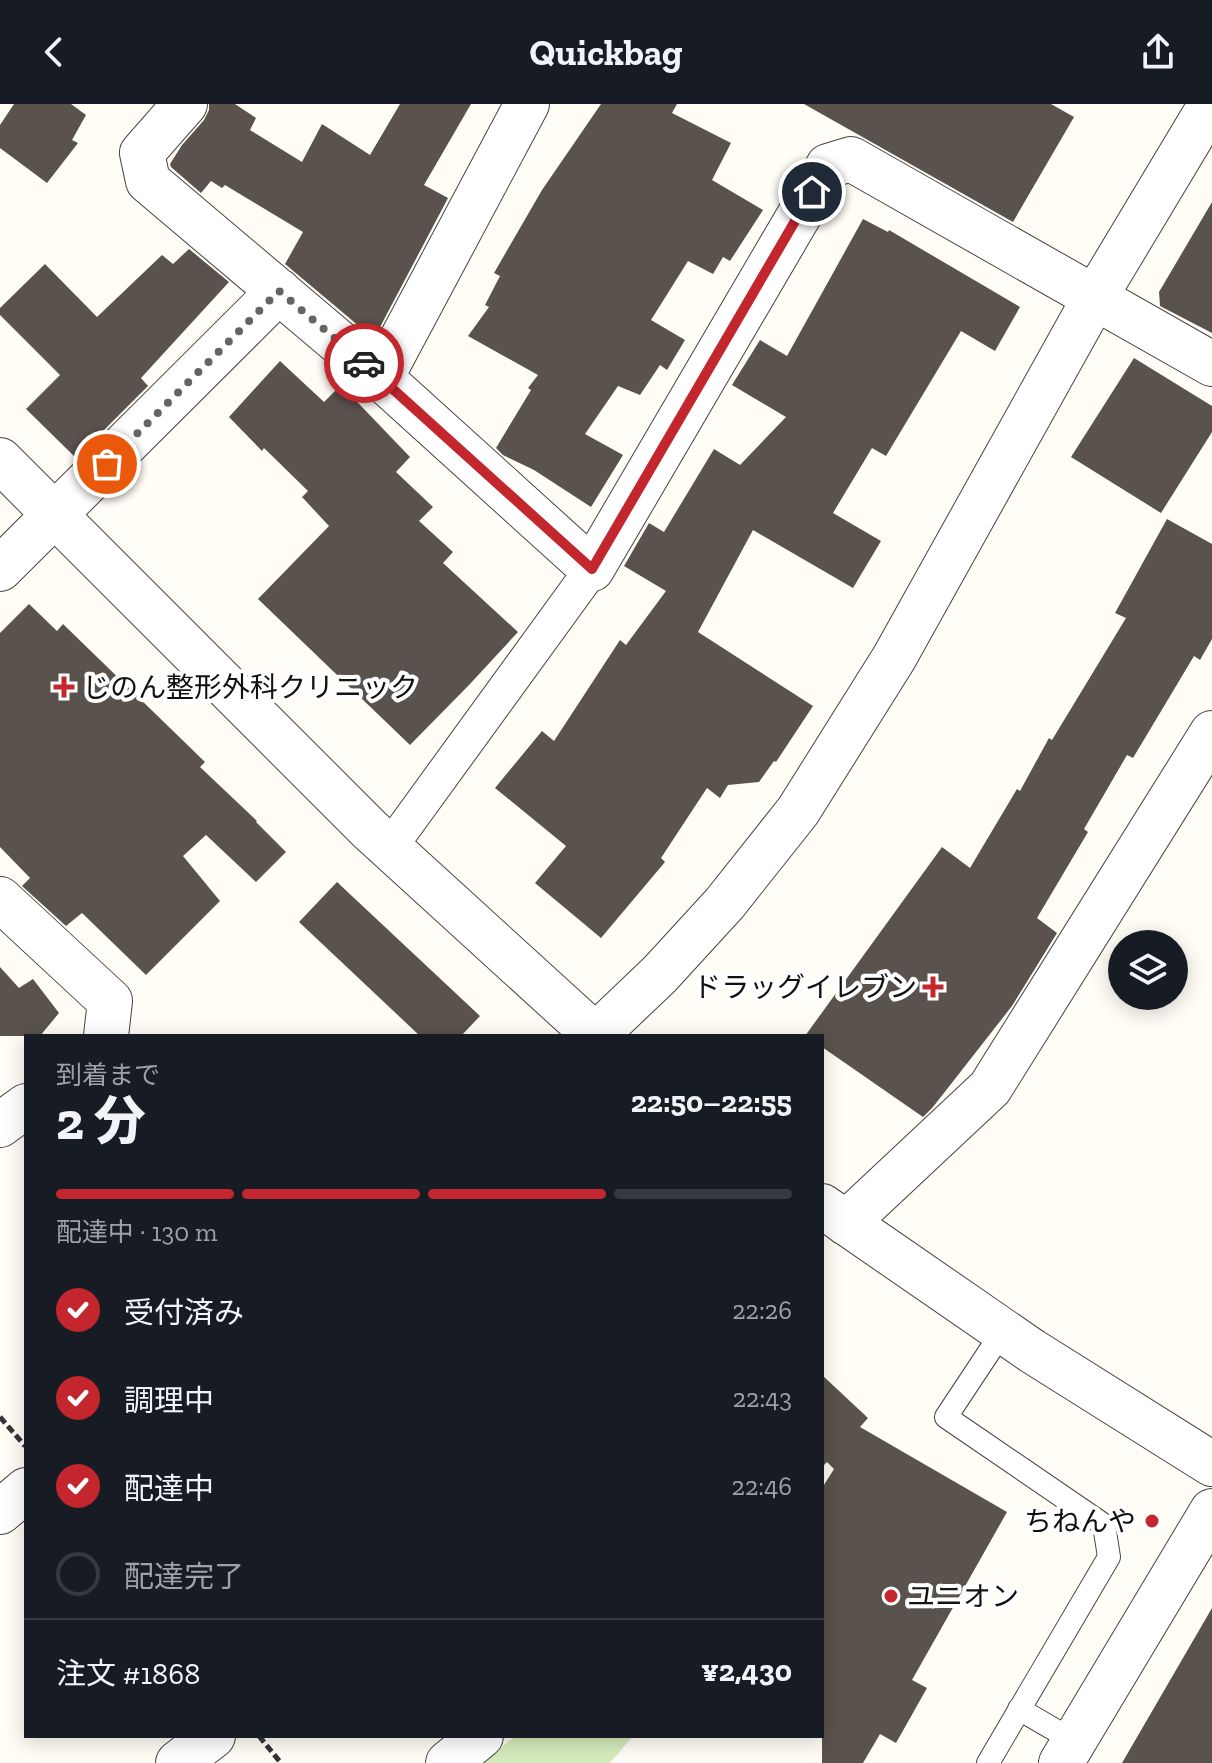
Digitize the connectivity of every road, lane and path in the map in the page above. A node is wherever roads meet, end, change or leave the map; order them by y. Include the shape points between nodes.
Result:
1 (185, 104) edge
2 (527, 104) edge
3 (1211, 104) edge
4 (279, 291) junction
5 (1094, 299) junction
6 (1212, 364) edge
7 (381, 378) junction
8 (0, 460) edge
9 (56, 515) junction
10 (0, 569) edge
11 (592, 569) junction
12 (1212, 733) edge
13 (390, 847) junction
14 (0, 899) edge
15 (106, 1034) edge
16 (594, 1034) edge
17 (598, 1034) edge
18 (24, 1107) edge
19 (0, 1125) edge
20 (834, 1214) edge
21 (1003, 1331) junction
22 (0, 1417) edge
23 (1212, 1464) edge
24 (15, 1489) edge
25 (1212, 1511) edge
26 (1019, 1709) junction
27 (261, 1738) edge
28 (479, 1738) edge
29 (1067, 1752) edge
30 (281, 1763) edge
31 (448, 1763) edge
32 (988, 1763) edge

1 - 4 street via 142,153 148,181
2 - 7 street
3 - 5 street
4 - 7 street
4 - 9 street
5 - 6 street
5 - 11 street via 851,159 828,166
5 - 17 street via 894,658 798,811 725,903
7 - 11 street
8 - 9 street
9 - 10 street
9 - 13 street
11 - 13 street
12 - 20 street via 990,1088
13 - 16 street
14 - 15 street via 110,1001
18 - 19 street
20 - 21 street
21 - 23 street
21 - 26 lane via 946,1417 1104,1525 1109,1557
22 - 24 path
25 - 29 street
26 - 29 lane
26 - 32 lane
27 - 30 path
28 - 31 street

